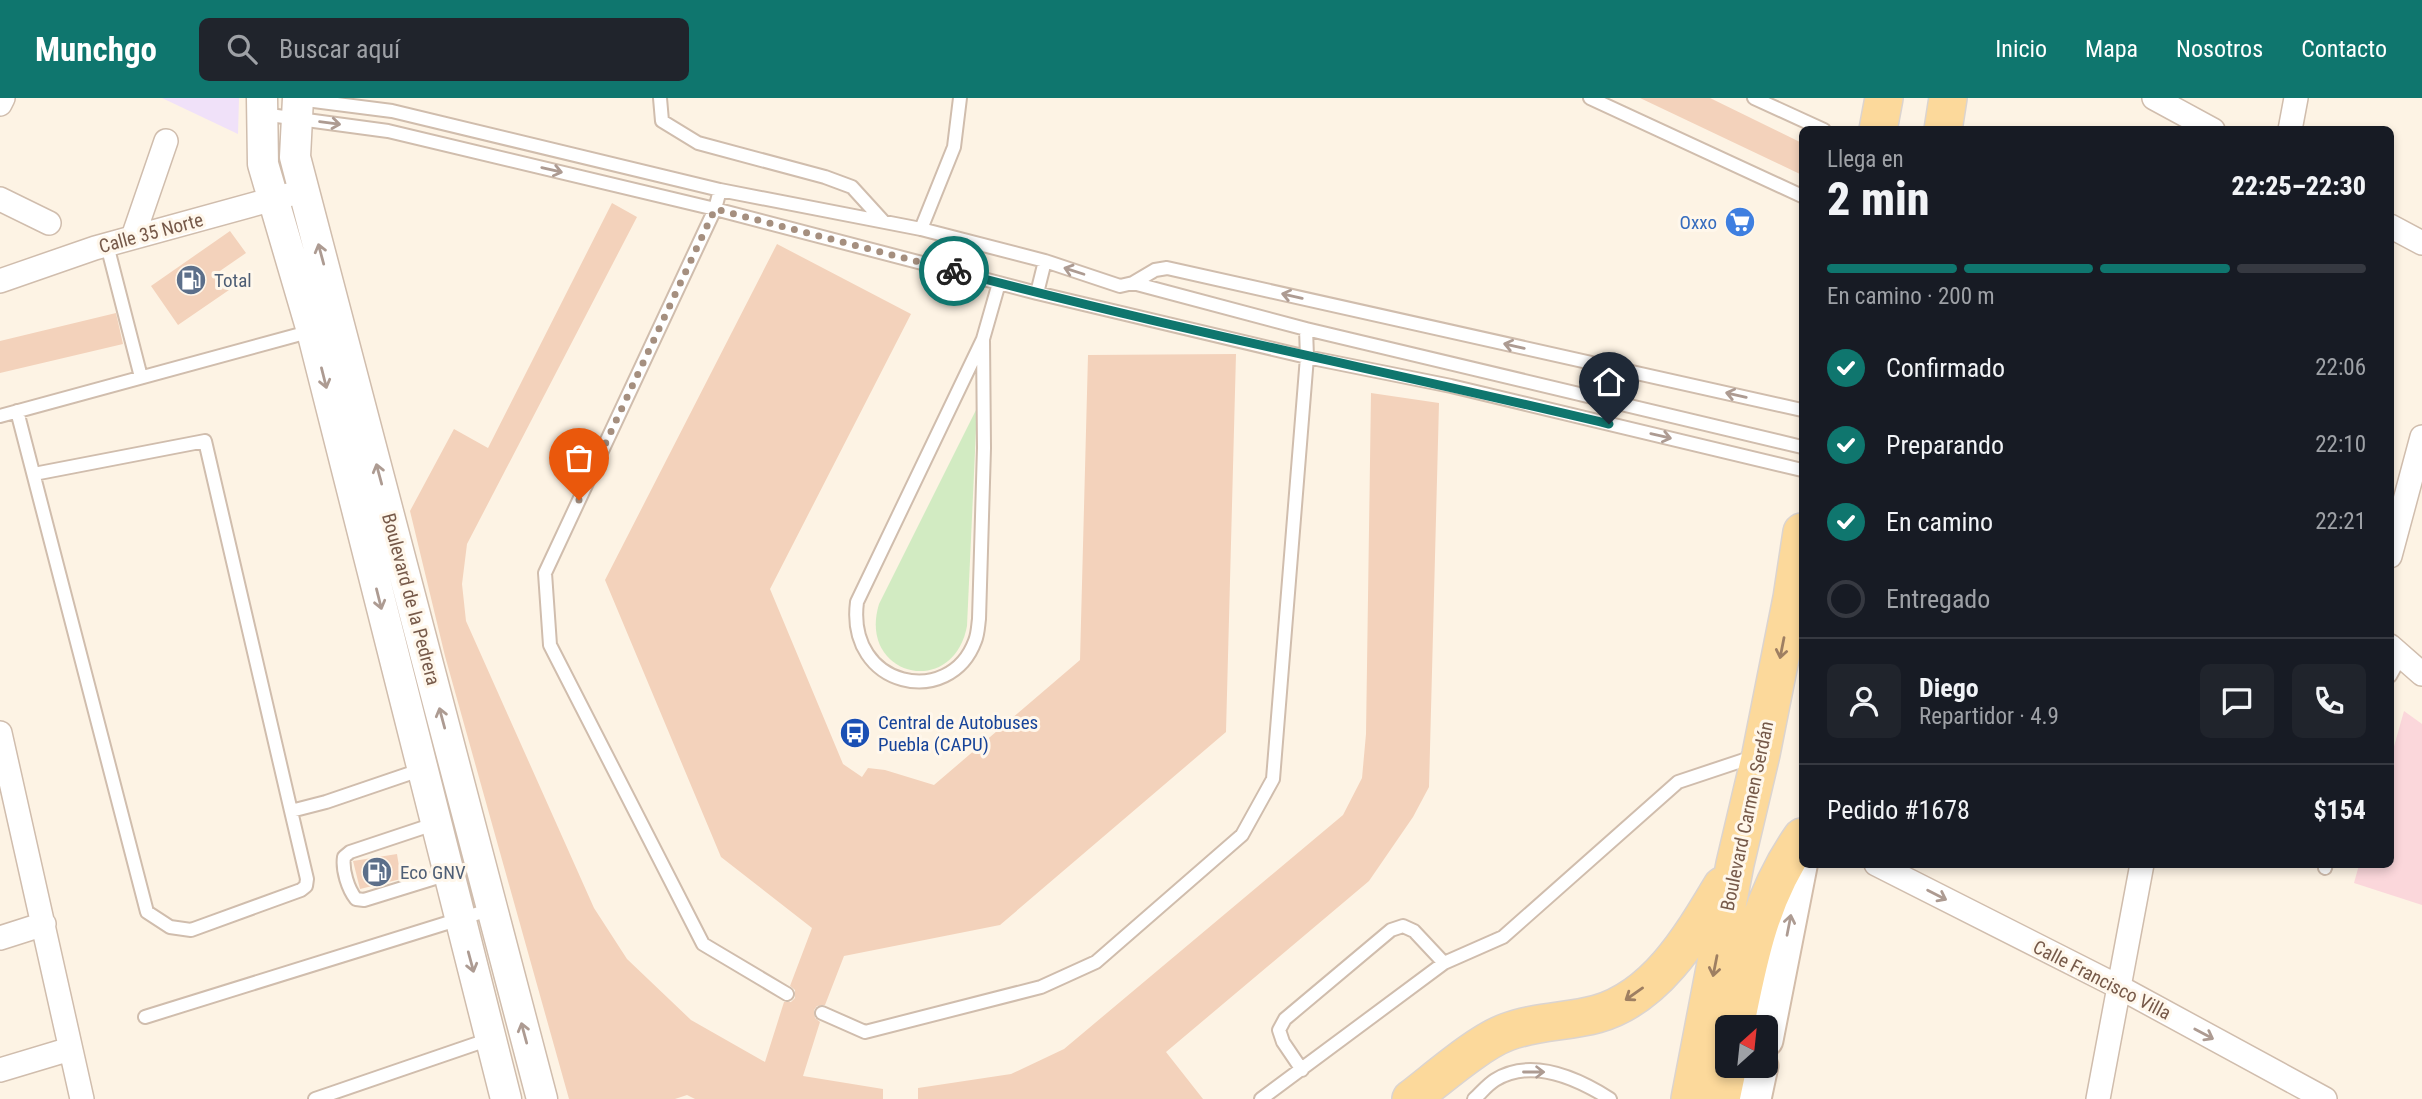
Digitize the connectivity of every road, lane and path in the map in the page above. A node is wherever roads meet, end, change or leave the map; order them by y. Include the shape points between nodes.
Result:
1 (3, 98) edge
2 (660, 98) edge
3 (960, 98) edge
4 (1590, 98) edge
5 (1754, 98) edge
6 (1884, 98) edge
7 (1948, 98) edge
8 (2154, 98) edge
9 (2296, 98) edge
10 (295, 103) edge
11 (0, 104) edge
12 (262, 106) edge
13 (1815, 126) edge
14 (1879, 126) edge
15 (1943, 126) edge
16 (2206, 126) edge
17 (2291, 126) edge
18 (166, 141) dead end
19 (304, 190) junction
20 (720, 190) junction
21 (1799, 194) edge
22 (0, 199) edge
23 (272, 200) junction
24 (715, 209) junction
25 (883, 221) junction
26 (48, 223) dead end
27 (2394, 228) edge
28 (921, 229) junction
29 (133, 237) junction
30 (955, 239) junction
31 (2422, 243) edge
32 (107, 245) junction
33 (1045, 261) junction
34 (946, 269) junction
35 (0, 281) edge
36 (999, 283) junction
37 (1133, 283) junction
38 (1037, 293) junction
39 (1306, 329) junction
40 (312, 331) junction
41 (983, 339) junction
42 (1307, 357) junction
43 (141, 377) junction
44 (1799, 409) edge
45 (18, 411) junction
46 (0, 416) edge
47 (2421, 443) edge
48 (1799, 446) edge
49 (1799, 469) edge
50 (34, 474) junction
51 (2394, 541) edge
52 (1799, 572) edge
53 (1797, 599) edge
54 (2394, 659) edge
55 (2422, 674) edge
56 (0, 733) edge
57 (1760, 754) junction
58 (438, 766) junction
59 (291, 811) junction
60 (9, 812) edge
61 (451, 819) junction
62 (1799, 842) edge
63 (1735, 864) junction
64 (1800, 868) edge
65 (1884, 868) edge
66 (2142, 868) edge
67 (448, 874) junction
68 (492, 909) junction
69 (459, 919) junction
70 (44, 924) junction
71 (0, 938) edge
72 (1444, 962) junction
73 (2119, 988) junction
74 (787, 994) dead end
75 (822, 1013) dead end
76 (1737, 1015) edge
77 (1771, 1015) edge
78 (145, 1017) dead end
79 (490, 1039) junction
80 (70, 1049) junction
81 (0, 1070) edge
82 (1302, 1070) junction
83 (1725, 1078) edge
84 (1758, 1078) edge
85 (82, 1099) edge
86 (315, 1099) edge
87 (506, 1099) edge
88 (541, 1099) edge
89 (1261, 1099) edge
90 (1411, 1099) edge
91 (1474, 1099) edge
92 (1610, 1099) edge
93 (1690, 1099) edge
94 (1721, 1099) edge
95 (1754, 1099) edge
96 (2098, 1099) edge
97 (2325, 1099) edge

1 - 11 street
2 - 25 lane via 662,121 698,144 852,187
3 - 28 lane via 954,147
4 - 21 lane
5 - 13 lane
6 - 14 main road
7 - 15 main road
8 - 16 street
9 - 17 street
10 - 12 lane
10 - 19 street, Boulevard de la Pedrera via 295,157
10 - 20 lane via 392,111
10 -> 24 lane via 375,128
12 - 23 street, Boulevard de la Pedrera via 263,164
18 - 29 street
19 - 23 street, Calle 35 Norte
58 -> 19 street, Boulevard de la Pedrera
20 - 24 lane
20 - 25 lane
22 - 26 street
23 - 29 street, Calle 35 Norte
23 - 40 street, Boulevard de la Pedrera
24 - 34 lane
24 - 74 lane via 545,573 550,645 703,944
25 - 28 lane
27 - 31 street
28 - 30 lane
29 - 32 street, Calle 35 Norte
30 - 33 lane
30 - 34 lane
32 - 35 street, Calle 35 Norte
32 - 43 lane
37 -> 33 lane via 1120,286
33 - 38 lane
34 - 36 lane
36 - 38 lane
36 - 41 lane
37 - 39 lane
44 -> 37 lane via 1167,268
38 - 42 lane
39 - 42 lane
39 - 48 lane
40 - 43 lane
40 -> 58 street, Boulevard de la Pedrera
41 - 41 lane via 857,602 855,621 863,650 880,669 900,679 932,680 952,671 975,640 984,448
42 -> 49 lane via 1451,386
42 - 75 lane via 1273,779 1242,835 1096,962 1041,987 865,1032
43 - 45 lane
45 - 46 lane
45 - 50 lane
47 - 51 street
50 - 59 lane via 205,441
50 - 59 lane via 147,912 170,927 191,930 306,886
52 - 53 main road, Boulevard Carmen Serdán
53 -> 57 main road, Boulevard Carmen Serdán
54 - 55 street
56 - 60 street
57 - 63 main road, Boulevard Carmen Serdán
57 - 72 lane via 1678,782 1503,937
58 - 59 lane
58 - 61 street, Boulevard de la Pedrera
60 - 70 street
61 - 67 street, Boulevard de la Pedrera
61 - 67 lane via 349,852 343,864 351,893 364,900
61 - 68 street, Boulevard de la Pedrera
62 - 76 main road via 1759,920
63 -> 90 main road via 1684,946 1641,989 1596,1014 1507,1032 1490,1040
63 -> 93 main road, Boulevard Carmen Serdán
77 -> 64 main road
65 -> 73 street, Calle Francisco Villa
66 - 73 street
67 - 69 street, Boulevard de la Pedrera
68 - 69 lane
88 -> 68 street, Boulevard de la Pedrera
69 - 78 lane
69 -> 79 street, Boulevard de la Pedrera
70 - 71 street
70 - 80 street
72 - 82 lane
72 - 82 lane via 1415,930 1403,926 1391,930 1285,1019 1279,1030 1283,1042
73 - 96 street
73 -> 97 street, Calle Francisco Villa
79 - 86 lane
79 - 87 street, Boulevard de la Pedrera
80 - 81 street
80 - 85 street
82 - 89 lane
83 - 94 main road
84 - 95 main road
91 -> 92 lane via 1494,1081 1529,1070 1558,1073

